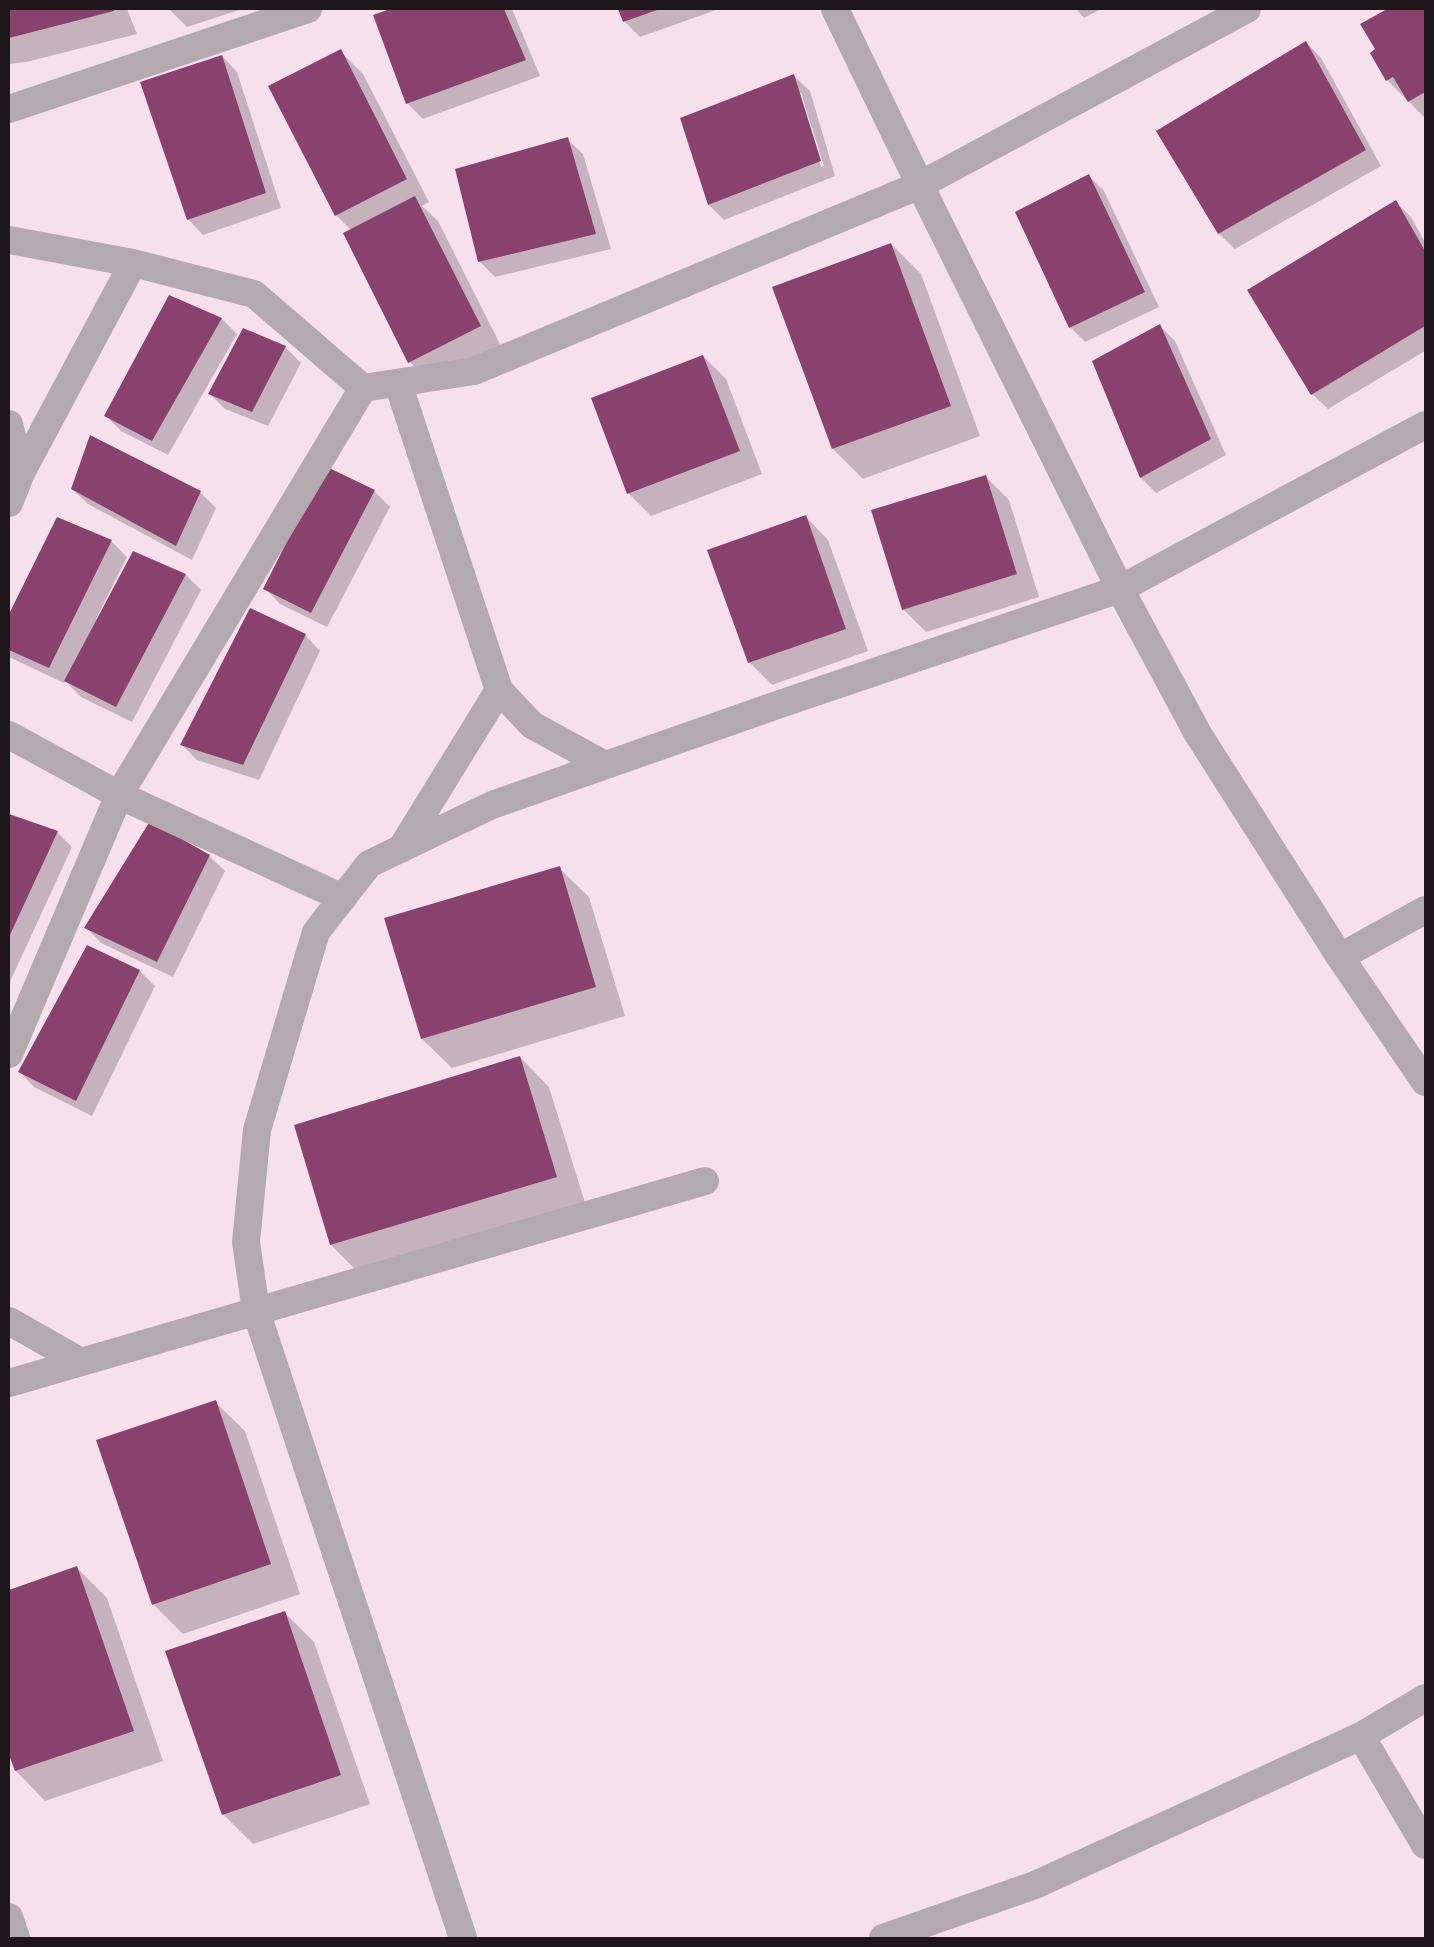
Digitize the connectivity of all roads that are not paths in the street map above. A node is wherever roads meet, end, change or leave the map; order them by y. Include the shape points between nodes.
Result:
1 (308, 9) edge
2 (835, 9) edge
3 (1247, 9) edge
4 (9, 109) edge
5 (920, 185) junction
6 (9, 240) edge
7 (133, 263) junction
8 (398, 383) junction
9 (363, 388) junction
10 (9, 424) edge
11 (1425, 425) edge
12 (21, 473) junction
13 (9, 503) edge
14 (1120, 589) junction
15 (499, 690) junction
16 (9, 735) edge
17 (605, 765) junction
18 (119, 795) junction
19 (402, 849) junction
20 (343, 898) junction
21 (1425, 910) edge
22 (1340, 957) junction
23 (9, 1054) edge
24 (1425, 1082) edge
25 (705, 1180) dead end
26 (256, 1311) junction
27 (9, 1321) edge
28 (81, 1362) junction
29 (9, 1383) edge
30 (1425, 1698) edge
31 (1361, 1736) junction
32 (1425, 1845) edge
33 (9, 1917) edge
34 (16, 1938) edge
35 (463, 1938) edge
36 (883, 1938) edge

1 - 4 street
2 - 5 street
3 - 5 street
5 - 8 street via 474,371
5 - 14 street
6 - 7 street
7 - 9 street via 254,294
7 - 12 street
8 - 9 street
8 - 15 street
9 - 18 street
10 - 12 street
11 - 14 street
12 - 13 street
14 - 17 street
14 - 22 street via 1198,734
15 - 17 street via 532,725
15 - 19 street
16 - 18 street
17 - 19 street via 492,805
18 - 20 street
18 - 23 street
19 - 20 street via 369,864
20 - 26 street via 316,932 257,1130 246,1242
21 - 22 street
22 - 24 street
25 - 26 street
26 - 28 street
26 - 35 street
27 - 28 street
28 - 29 street
30 - 31 street
31 - 32 street
31 - 36 street via 1035,1885
33 - 34 street

